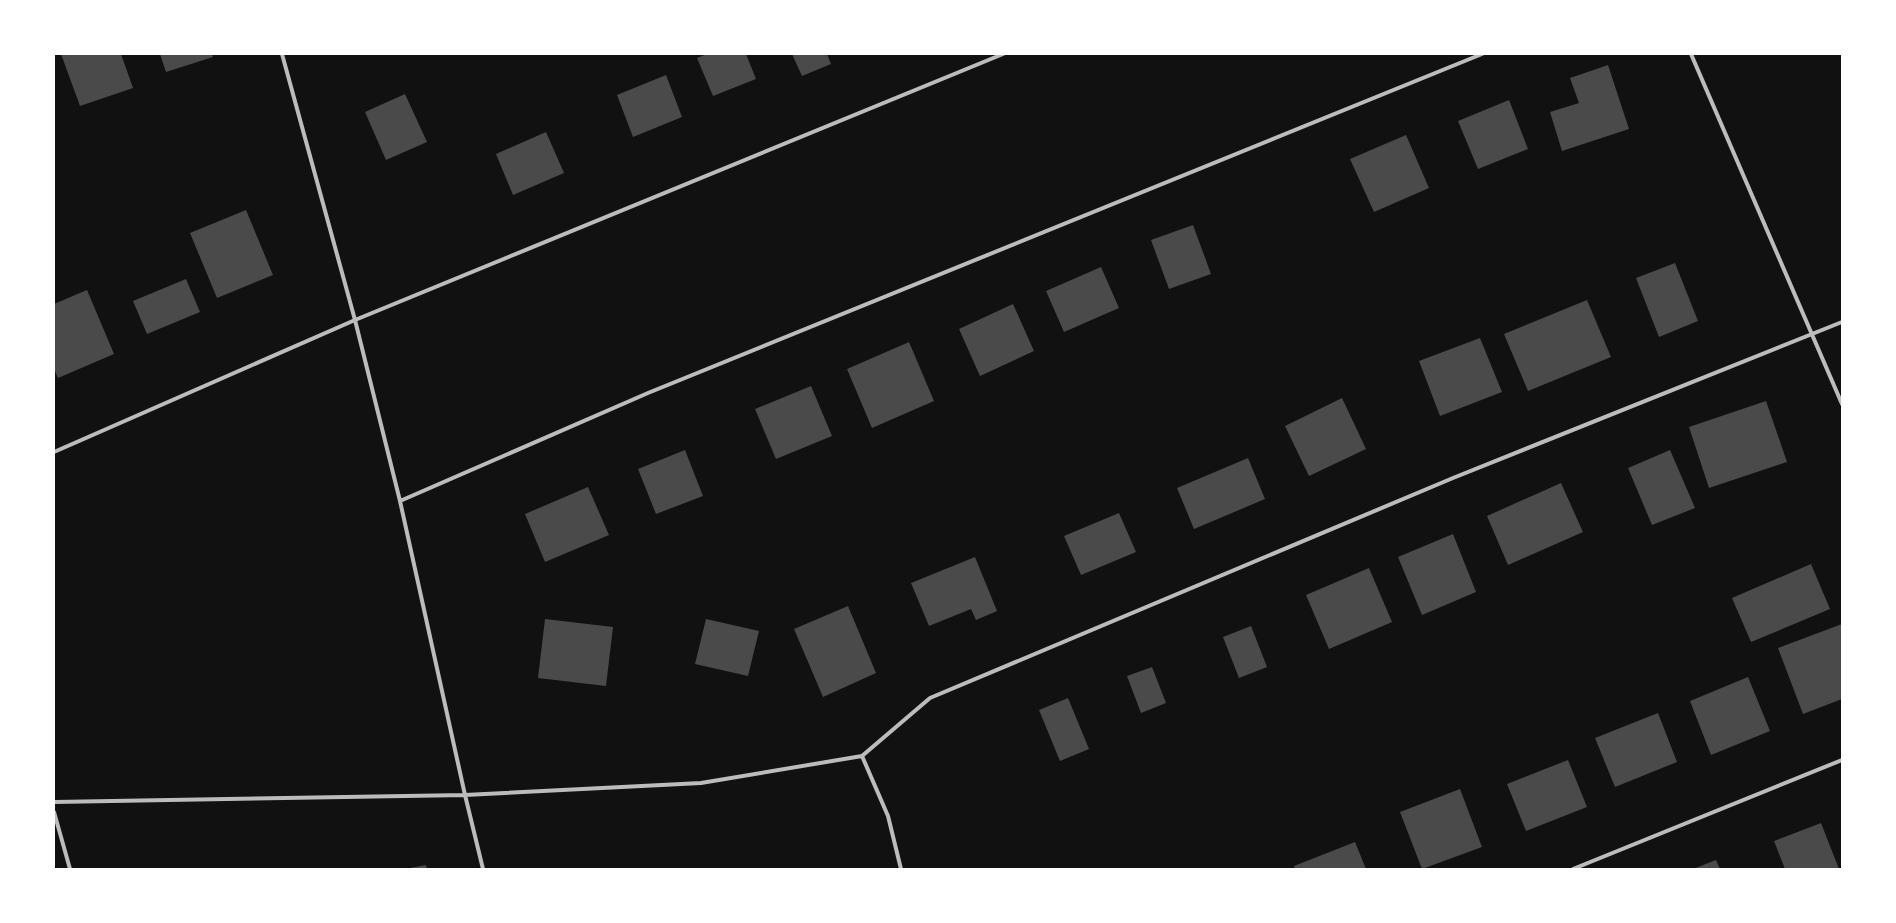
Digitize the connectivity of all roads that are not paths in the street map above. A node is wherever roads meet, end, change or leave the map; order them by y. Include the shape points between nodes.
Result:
1 (282, 54) edge
2 (1003, 54) edge
3 (1482, 54) edge
4 (1691, 54) edge
5 (355, 320) junction
6 (1842, 322) edge
7 (1812, 334) junction
8 (1842, 404) edge
9 (54, 452) edge
10 (400, 501) junction
11 (862, 756) junction
12 (1842, 760) edge
13 (465, 795) junction
14 (54, 802) edge
15 (54, 812) edge
16 (70, 869) edge
17 (483, 869) edge
18 (901, 869) edge
19 (1573, 869) edge

1 - 5 street
2 - 5 street
3 - 10 street via 648,393
4 - 7 street
5 - 9 street
5 - 10 street
6 - 7 street
7 - 8 street
7 - 11 street via 1453,478 930,698
10 - 13 street
11 - 13 street via 701,783
11 - 18 street via 888,816
12 - 19 street
13 - 14 street
13 - 17 street
15 - 16 street

